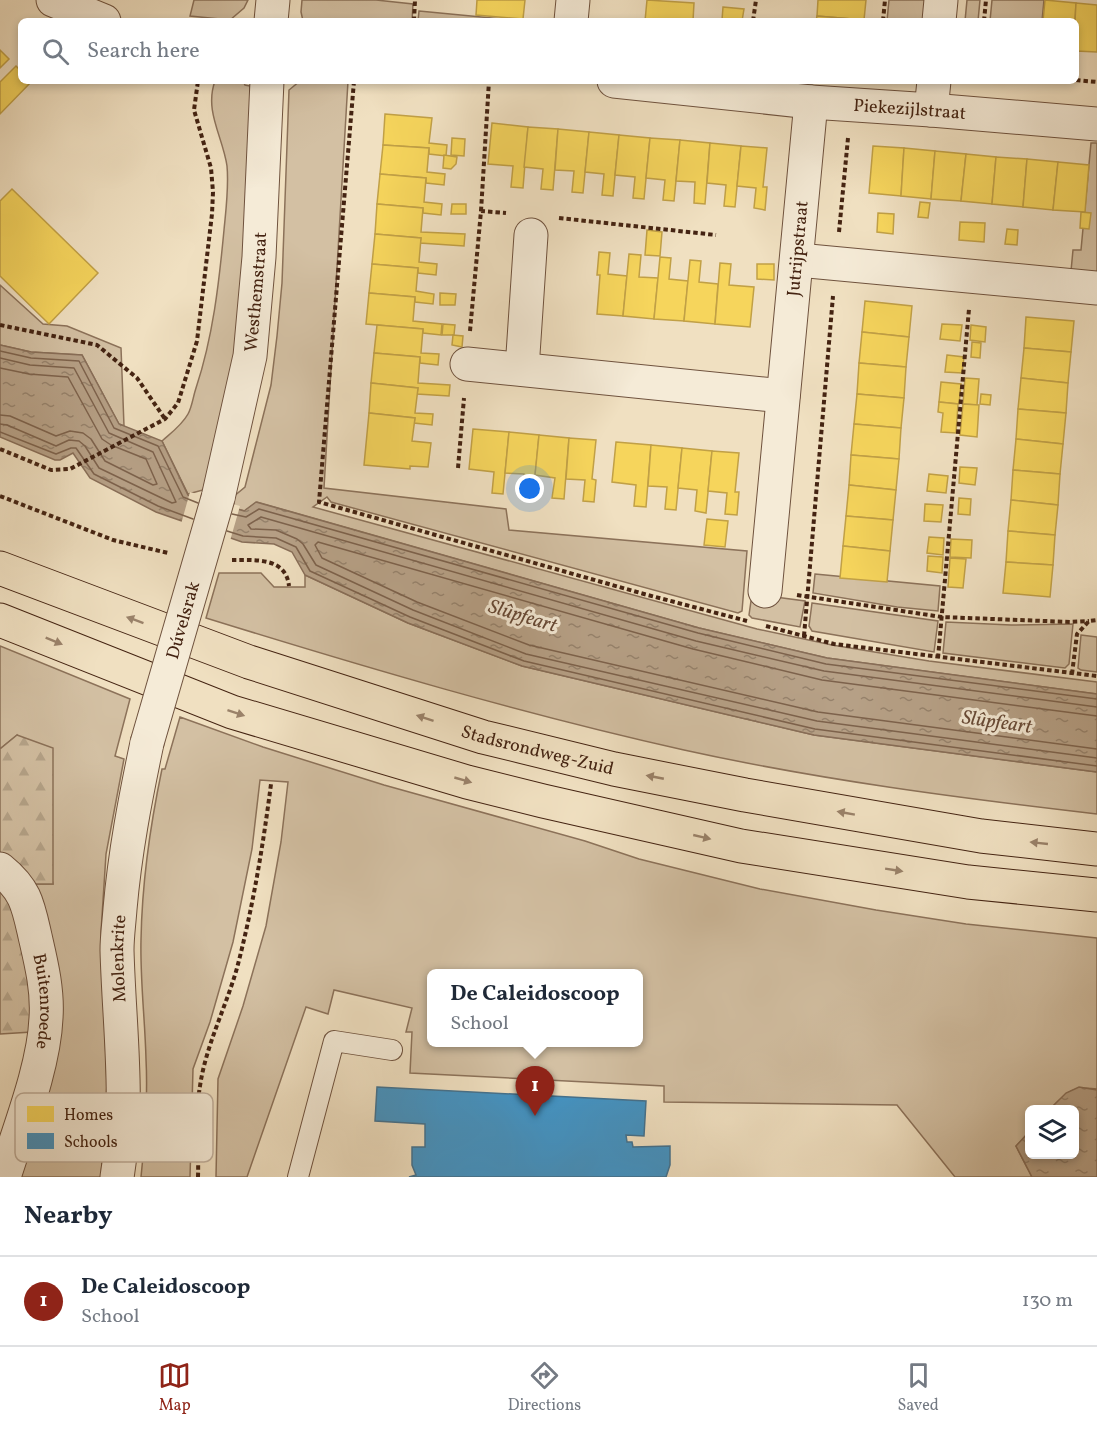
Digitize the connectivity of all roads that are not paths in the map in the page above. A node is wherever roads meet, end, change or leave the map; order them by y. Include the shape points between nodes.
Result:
1 (53, 0) edge
2 (273, 0) edge
3 (573, 0) edge
4 (941, 0) edge
5 (97, 18) edge
6 (271, 18) edge
7 (571, 18) edge
8 (939, 18) edge
9 (267, 84) edge
10 (642, 84) edge
11 (933, 95) edge
12 (811, 102) junction
13 (1097, 124) edge
14 (531, 235) dead end
15 (798, 260) junction
16 (1097, 288) edge
17 (467, 364) dead end
18 (522, 369) junction
19 (783, 396) junction
20 (218, 498) joint
21 (0, 568) edge
22 (765, 591) road end
23 (0, 620) edge
24 (147, 743) joint
25 (1097, 849) edge
26 (0, 869) edge
27 (1097, 895) edge
28 (392, 1050) dead end
29 (30, 1093) edge
30 (123, 1093) edge
31 (15, 1141) edge
32 (120, 1162) edge
33 (4, 1177) edge
34 (117, 1177) edge
35 (298, 1177) edge

1 - 5 street
2 - 6 street
3 - 7 street
4 - 8 street
9 - 20 street, Westhemstraat via 250,356
10 - 12 street, Piekezijlstraat
11 - 12 street, Piekezijlstraat via 852,105
11 - 13 street, Piekezijlstraat
12 - 15 street, Jutrijpstraat
14 - 18 street
15 - 16 street
15 - 19 street, Jutrijpstraat
17 - 18 street
18 - 19 street
19 - 22 street, Jutrijpstraat
20 - 24 street, Dúvelsrak, bridge
25 -> 21 highway, Stadsrondweg-Zuid via 981,836 745,795 483,737 249,662
23 -> 27 highway via 232,712 467,782 741,846 968,882
24 - 30 street, Molenkrite via 130,822 117,948
26 - 29 street, Buitenroede via 16,882 29,908 43,967 43,1049
28 - 35 lane via 334,1041
31 - 33 street, Buitenroede
32 - 34 street, Molenkrite

